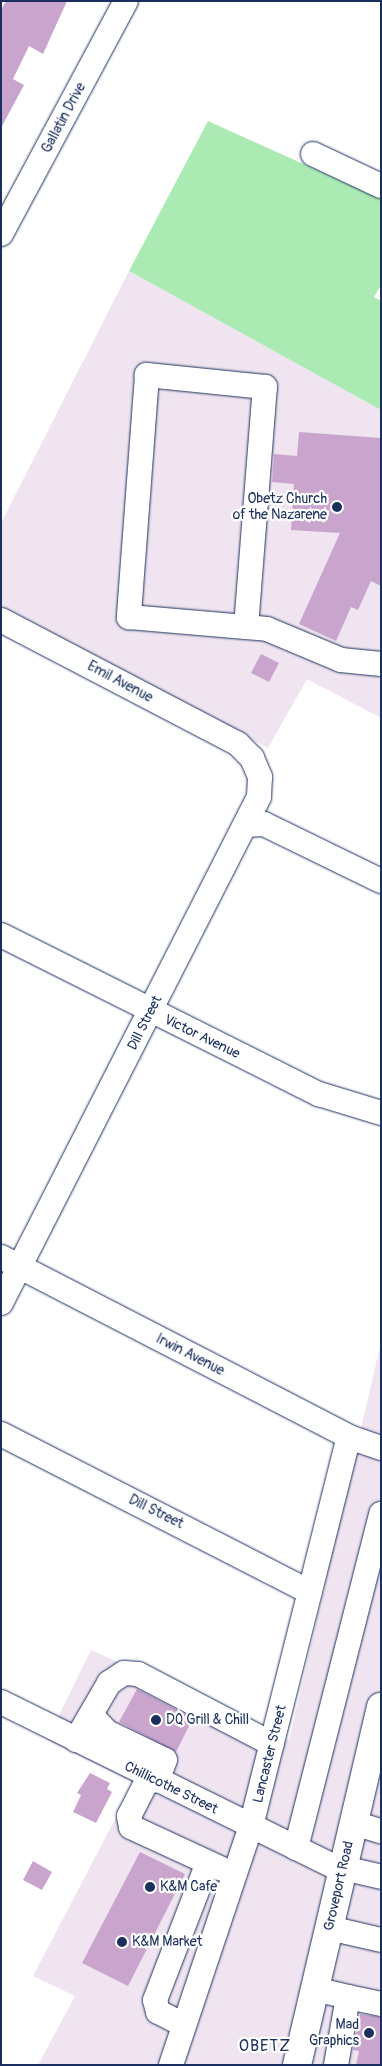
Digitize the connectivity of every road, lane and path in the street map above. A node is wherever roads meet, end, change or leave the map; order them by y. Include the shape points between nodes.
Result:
1 (126, 1) edge
2 (313, 154) dead end
3 (381, 186) edge
4 (1, 234) edge
5 (1, 620) edge
6 (246, 627) junction
7 (381, 664) edge
8 (238, 744) joint
9 (245, 826) junction
10 (381, 881) edge
11 (1, 935) edge
12 (150, 1012) junction
13 (381, 1113) edge
14 (11, 1262) edge
15 (1, 1303) edge
16 (1, 1434) edge
17 (349, 1436) junction
18 (381, 1448) edge
19 (381, 1514) edge
20 (310, 1592) junction
21 (1, 1702) edge
22 (381, 1707) edge
23 (93, 1717) junction
24 (76, 1740) junction
25 (272, 1744) junction
26 (153, 1779) junction
27 (354, 1823) junction
28 (251, 1826) junction
29 (381, 1831) edge
30 (296, 1848) junction
31 (208, 1863) junction
32 (343, 1869) junction
33 (236, 1875) junction
34 (381, 1878) edge
35 (329, 1928) junction
36 (381, 1940) edge
37 (314, 1989) junction
38 (348, 1997) junction
39 (381, 2004) edge
40 (184, 2026) junction
41 (171, 2065) edge
42 (297, 2065) edge
43 (336, 2065) edge

1 - 4 street, Gallatin Drive
2 - 3 street
5 - 8 street, Emil Avenue
6 - 6 street via 129,617 147,375 265,387
6 - 7 street via 267,629 341,660
8 - 9 street, Dill Street via 252,758 260,776 260,797
9 - 10 street via 264,824
9 - 12 street, Dill Street
11 - 12 street, Victor Avenue
12 - 13 street, Victor Avenue via 319,1094
12 - 14 street, Dill Street
14 - 15 street, Dill Street
14 - 17 street, Irwin Avenue
16 - 20 street, Dill Street
17 - 18 street, Irwin Avenue
17 - 20 street, Lancaster Street
19 - 30 street
20 - 25 street, Lancaster Street
21 - 24 street, Chillicothe Street
22 - 27 main road, Groveport Road
23 - 24 street
23 - 25 street via 115,1676 138,1674
23 - 26 street via 108,1732 165,1760
24 - 26 street, Chillicothe Street
25 - 28 street, Lancaster Street
26 - 28 street, Chillicothe Street
26 - 31 street via 129,1816 131,1827
27 - 29 street
27 - 32 main road, Groveport Road
28 - 30 street, Chillicothe Street
28 - 33 street, Lancaster Street
30 - 32 street, Chillicothe Street
31 - 33 street
31 - 40 street via 155,2000 158,2012
32 - 34 street, Chillicothe Street
32 - 35 main road, Groveport Road
33 - 40 street, Lancaster Street
35 - 36 street
35 - 37 main road, Groveport Road
37 - 38 street
37 - 42 main road, Groveport Road
38 - 39 street
38 - 43 street
40 - 41 street, Lancaster Street

